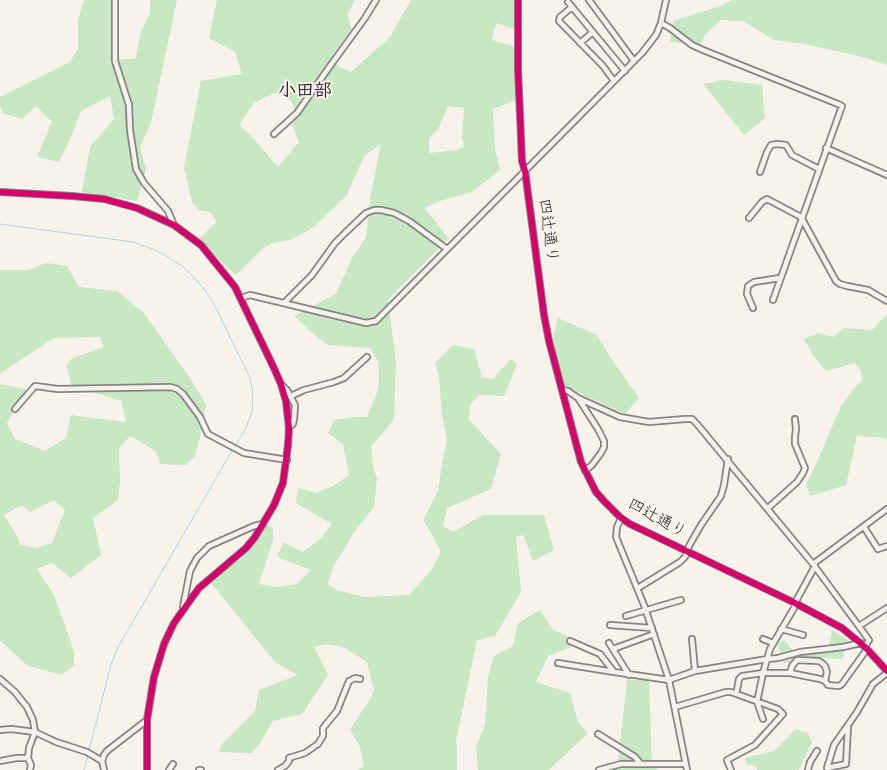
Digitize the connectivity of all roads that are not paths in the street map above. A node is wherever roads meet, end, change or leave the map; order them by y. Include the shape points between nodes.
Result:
1 (115, 0) edge
2 (376, 0) edge
3 (518, 0) edge
4 (588, 0) edge
5 (666, 0) edge
6 (568, 2) dead end
7 (572, 7) junction
8 (662, 23) junction
9 (593, 32) junction
10 (580, 43) junction
11 (634, 61) junction
12 (624, 71) junction
13 (614, 81) junction
14 (274, 134) dead end
15 (826, 148) junction
16 (819, 169) junction
17 (525, 171) junction
18 (760, 172) dead end
19 (887, 175) edge
20 (0, 192) edge
21 (801, 217) junction
22 (749, 218) dead end
23 (174, 225) junction
24 (447, 249) junction
25 (780, 278) junction
26 (241, 298) junction
27 (773, 300) dead end
28 (887, 300) edge
29 (284, 303) junction
30 (753, 308) dead end
31 (367, 357) dead end
32 (281, 384) junction
33 (562, 390) junction
34 (291, 396) junction
35 (578, 398) junction
36 (15, 408) dead end
37 (795, 419) dead end
38 (289, 428) junction
39 (728, 459) junction
40 (286, 460) junction
41 (585, 471) junction
42 (768, 508) junction
43 (887, 509) edge
44 (622, 518) junction
45 (263, 524) junction
46 (864, 527) junction
47 (887, 546) edge
48 (687, 552) junction
49 (814, 565) junction
50 (638, 588) junction
51 (681, 600) dead end
52 (795, 603) junction
53 (887, 608) edge
54 (183, 609) junction
55 (646, 611) junction
56 (626, 616) dead end
57 (610, 625) dead end
58 (858, 626) junction
59 (652, 628) junction
60 (781, 629) junction
61 (654, 634) junction
62 (803, 635) dead end
63 (692, 639) dead end
64 (763, 639) dead end
65 (570, 641) dead end
66 (609, 643) dead end
67 (773, 643) junction
68 (864, 646) junction
69 (613, 649) junction
70 (767, 659) junction
71 (558, 663) dead end
72 (695, 671) junction
73 (614, 672) junction
74 (887, 672) edge
75 (763, 673) junction
76 (790, 673) junction
77 (629, 674) junction
78 (0, 679) edge
79 (360, 679) dead end
80 (669, 680) junction
81 (825, 681) junction
82 (737, 690) dead end
83 (757, 702) junction
84 (675, 707) junction
85 (147, 720) junction
86 (763, 720) dead end
87 (848, 726) junction
88 (0, 730) edge
89 (35, 732) junction
90 (598, 734) dead end
91 (817, 750) dead end
92 (28, 758) junction
93 (0, 761) edge
94 (102, 761) junction
95 (640, 763) junction
96 (173, 764) dead end
97 (688, 768) edge
98 (30, 770) edge
99 (104, 770) edge
100 (147, 770) edge
101 (169, 770) edge
102 (278, 770) edge
103 (598, 770) edge
104 (731, 770) edge
105 (808, 770) edge

1 - 23 street via 115,61 129,105 136,169 144,183 168,211
2 - 14 street via 297,113
3 - 17 street, 四辻通り via 520,120 522,161
4 - 11 street
5 - 8 street
6 - 7 street
7 - 9 street
7 - 10 street via 559,21
8 - 11 street via 656,35
8 - 15 street via 692,45 841,105
9 - 10 street
9 - 12 street
10 - 13 street
11 - 12 street
12 - 13 street
13 - 17 street
15 - 16 street
15 - 19 street
16 - 18 street via 792,155 786,145 777,144 771,145
16 - 21 street
17 - 24 street
17 - 33 street, 四辻通り via 544,315
20 - 23 street via 104,199 156,215
21 - 22 street via 767,200 762,202
21 - 25 street
21 - 28 street via 836,281 868,290
23 - 26 street via 201,245
24 - 29 street via 384,313 371,322 366,323
24 - 29 street via 409,221 394,213 374,210 363,216 335,243 312,274
25 - 27 street
25 - 30 street via 754,282 748,286
26 - 29 street via 250,295
26 - 32 street
31 - 34 street via 344,378
32 - 34 street
32 - 38 street
33 - 35 street
33 - 41 street, 四辻通り
34 - 38 street via 294,413 293,424
35 - 39 street via 620,417 641,421 692,420
35 - 41 street via 604,441 601,453
36 - 40 street via 35,386 58,389 170,387 183,394 200,417 208,434 244,453
37 - 42 street via 795,444 804,468 803,473 797,482
38 - 40 street
39 - 42 street
39 - 48 street via 721,496 701,525
40 - 45 street via 283,483
41 - 44 street, 四辻通り via 596,492
42 - 49 street
43 - 46 street
44 - 48 street, 四辻通り
44 - 50 street via 617,527 616,537
45 - 54 street via 246,548 199,588
45 - 54 street via 210,546 197,558 190,571
46 - 47 street via 878,549
46 - 49 street
48 - 50 street via 680,562
48 - 52 street, 四辻通り
49 - 52 street
49 - 58 street
50 - 55 street
51 - 55 street
52 - 60 street
52 - 68 street, 四辻通り via 842,628
53 - 58 street
54 - 85 street via 160,655
55 - 56 street
55 - 59 street
57 - 59 street
58 - 68 street via 869,640
59 - 61 street
60 - 62 street
60 - 67 street
61 - 69 street
61 - 80 street
63 - 72 street
64 - 67 street
65 - 73 street via 600,654
66 - 69 street
67 - 70 street
68 - 70 street via 800,652
68 - 74 street, 四辻通り
68 - 81 street via 842,684 828,685
69 - 77 street
70 - 72 street
70 - 75 street
71 - 73 street
72 - 80 street
73 - 77 street
74 - 87 street via 874,684
75 - 76 street
75 - 82 street via 742,676
75 - 83 street
76 - 81 street
76 - 81 street via 797,660 819,662 825,666 827,672
77 - 80 street
78 - 89 street via 28,707
79 - 102 street via 349,681 338,711 323,728 323,736 318,744 305,753 289,758 285,766
80 - 84 street
83 - 84 street via 726,692
83 - 86 street
83 - 104 street via 778,709 782,714 755,745 727,760
84 - 97 street
85 - 94 street via 107,751
85 - 100 street
87 - 87 street via 846,764 827,768 834,745
88 - 89 street
89 - 92 street
89 - 94 street via 87,752
90 - 95 street via 635,756
91 - 105 street
92 - 93 street
92 - 98 street
94 - 99 street
95 - 97 street
95 - 103 street via 621,764
96 - 101 street

